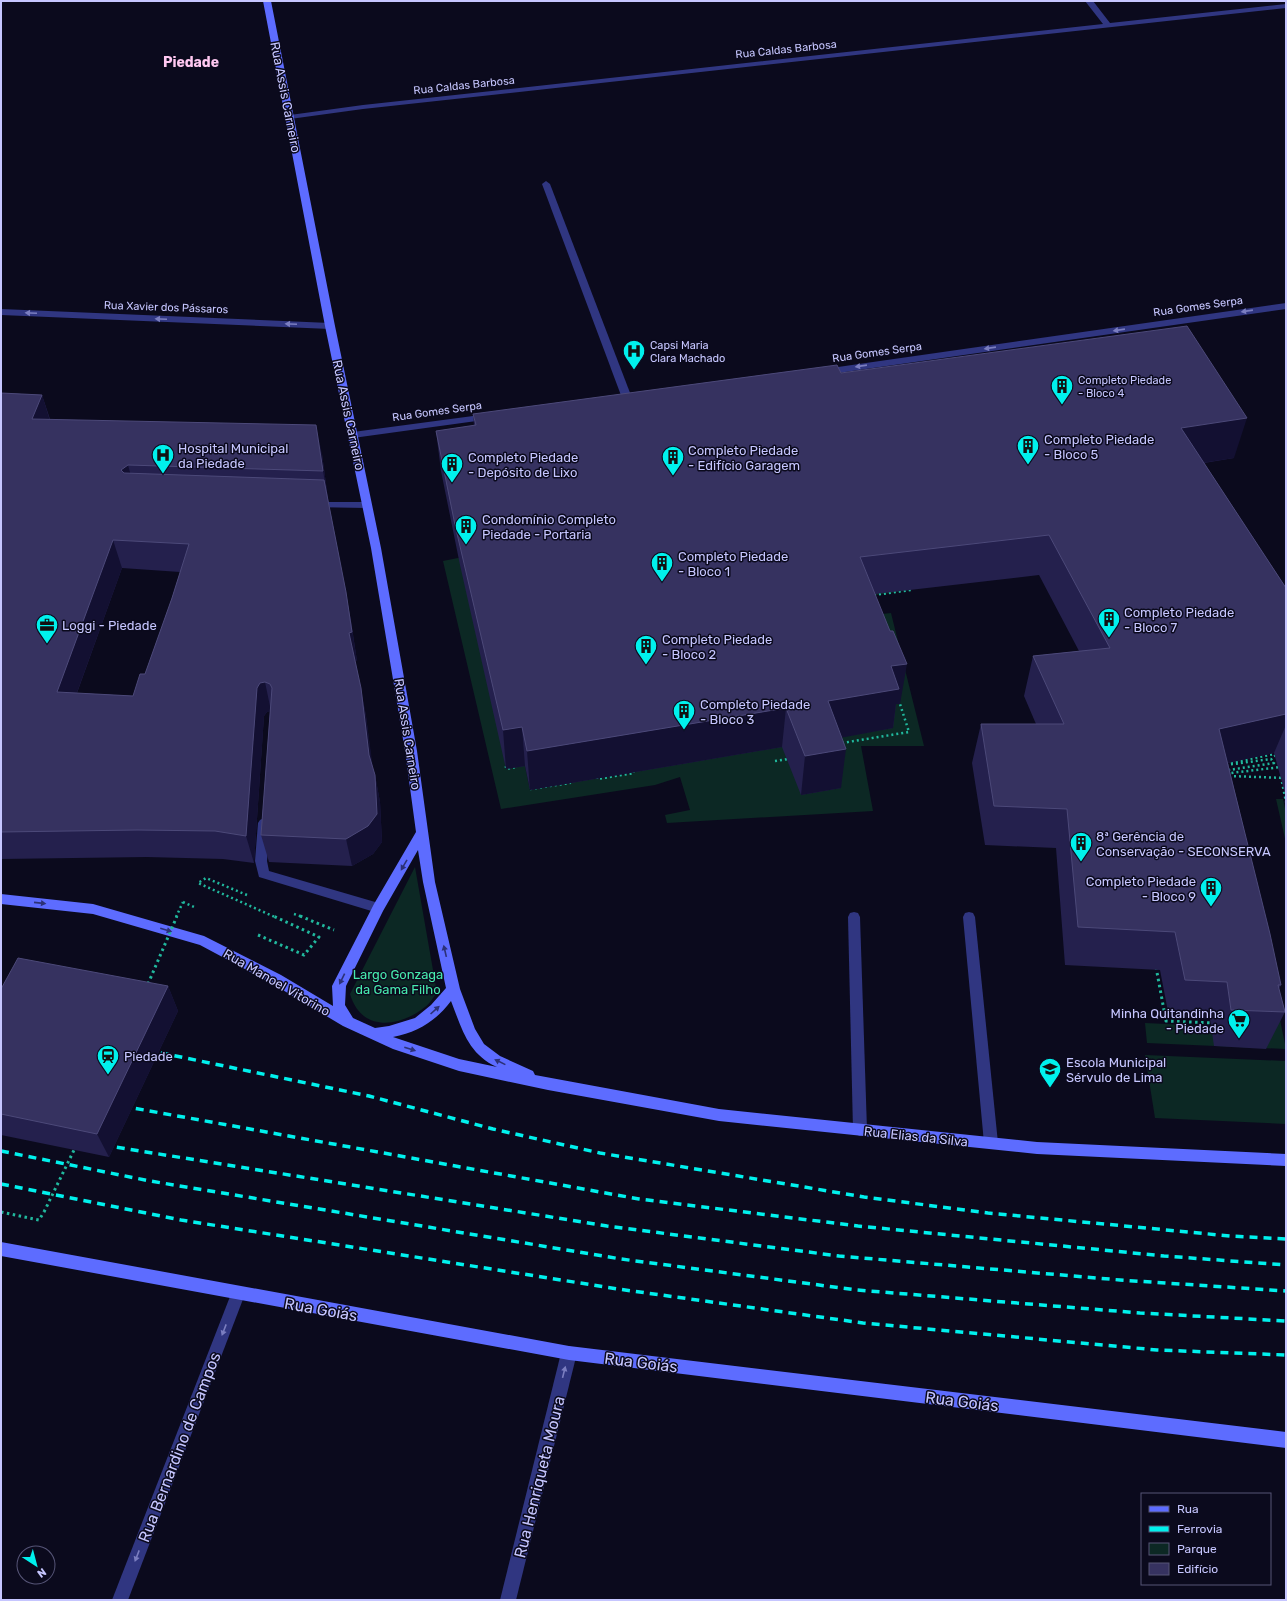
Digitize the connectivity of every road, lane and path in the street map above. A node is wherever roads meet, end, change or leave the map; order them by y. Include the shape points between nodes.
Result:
1 (267, 1) edge
2 (1089, 1) edge
3 (1286, 6) edge
4 (1107, 24) junction
5 (290, 117) junction
6 (546, 184) dead end
7 (1286, 306) edge
8 (1, 312) edge
9 (330, 326) junction
10 (829, 371) junction
11 (814, 373) edge
12 (834, 382) edge
13 (627, 398) edge
14 (502, 415) edge
15 (353, 435) junction
16 (305, 505) edge
17 (367, 505) junction
18 (908, 583) edge
19 (890, 586) edge
20 (918, 589) edge
21 (911, 590) junction
22 (893, 593) junction
23 (871, 596) edge
24 (898, 697) edge
25 (895, 704) edge
26 (900, 704) junction
27 (841, 743) edge
28 (1270, 748) edge
29 (1276, 754) junction
30 (790, 759) edge
31 (505, 761) edge
32 (774, 761) dead end
33 (1222, 764) edge
34 (1226, 764) junction
35 (519, 767) edge
36 (633, 767) edge
37 (1281, 767) junction
38 (596, 771) edge
39 (569, 775) edge
40 (1225, 776) edge
41 (1281, 778) junction
42 (1286, 778) edge
43 (529, 784) edge
44 (1286, 802) edge
45 (265, 808) edge
46 (423, 831) junction
47 (248, 895) dead end
48 (1, 899) edge
49 (197, 908) dead end
50 (378, 908) junction
51 (291, 913) dead end
52 (854, 917) dead end
53 (969, 917) dead end
54 (254, 933) dead end
55 (360, 942) junction
56 (1154, 960) edge
57 (146, 988) edge
58 (453, 989) junction
59 (348, 1022) junction
60 (1221, 1024) edge
61 (374, 1034) junction
62 (548, 1084) junction
63 (860, 1130) junction
64 (77, 1143) edge
65 (991, 1144) junction
66 (1286, 1160) edge
67 (1, 1212) edge
68 (1, 1249) edge
69 (238, 1294) junction
70 (569, 1353) junction
71 (1286, 1440) edge
72 (120, 1600) edge
73 (508, 1600) edge

1 - 5 street, Rua Assis Carneiro
2 - 4 street
3 - 4 street, Rua Caldas Barbosa
4 - 5 street, Rua Caldas Barbosa
5 - 9 street, Rua Assis Carneiro
6 - 13 street
7 -> 10 street, Rua Gomes Serpa
9 -> 8 street, Rua Xavier dos Pássaros
9 - 15 street, Rua Assis Carneiro
10 - 11 street, Rua Gomes Serpa
10 - 12 street
14 - 15 street, Rua Gomes Serpa
15 - 17 street, Rua Assis Carneiro
16 - 17 street
17 - 46 street, Rua Assis Carneiro
18 - 21 path
19 - 22 path
20 - 21 path
21 - 22 path
22 - 23 path
24 - 26 path
25 - 26 path
26 - 27 path via 909,732
28 - 29 path
29 - 34 path
29 - 37 path
30 - 32 path
31 - 35 path via 506,769
33 - 34 path
34 - 37 path via 1271,759 1274,763 1229,770 1231,774
36 - 38 path via 634,773 597,779
37 - 41 path
39 - 43 path via 570,783 530,790
40 - 41 path
41 - 42 path
41 - 44 path
45 - 50 street via 261,861 263,874
46 -> 50 street
58 -> 46 street, Rua Assis Carneiro via 429,882
47 - 54 path via 206,878 198,883 319,937 304,955
48 -> 59 street, Rua Manoel Vitorino via 93,909 204,941 276,979
49 - 57 path, bridge via 183,902
50 - 55 street
51 - 55 path
52 - 63 street
53 - 65 street
55 -> 59 street via 339,986 337,997 340,1010
56 - 60 path via 1166,1021
61 -> 58 street via 397,1031 418,1024 437,1010
62 -> 58 street, Rua Assis Carneiro via 495,1060 479,1048 469,1031
59 - 61 street, Rua Manoel Vitorino
61 -> 62 street, Rua Manoel Vitorino via 459,1066
62 - 63 street, Rua Elias da Silva via 719,1115
63 - 65 street, Rua Elias da Silva
64 - 67 path, bridge via 39,1220
65 - 66 street, Rua Elias da Silva
68 - 69 street, Rua Goiás
69 - 70 street, Rua Goiás
69 -> 72 street, Rua Bernardino de Campos
70 - 71 street, Rua Goiás
73 -> 70 street, Rua Henriqueta Moura

